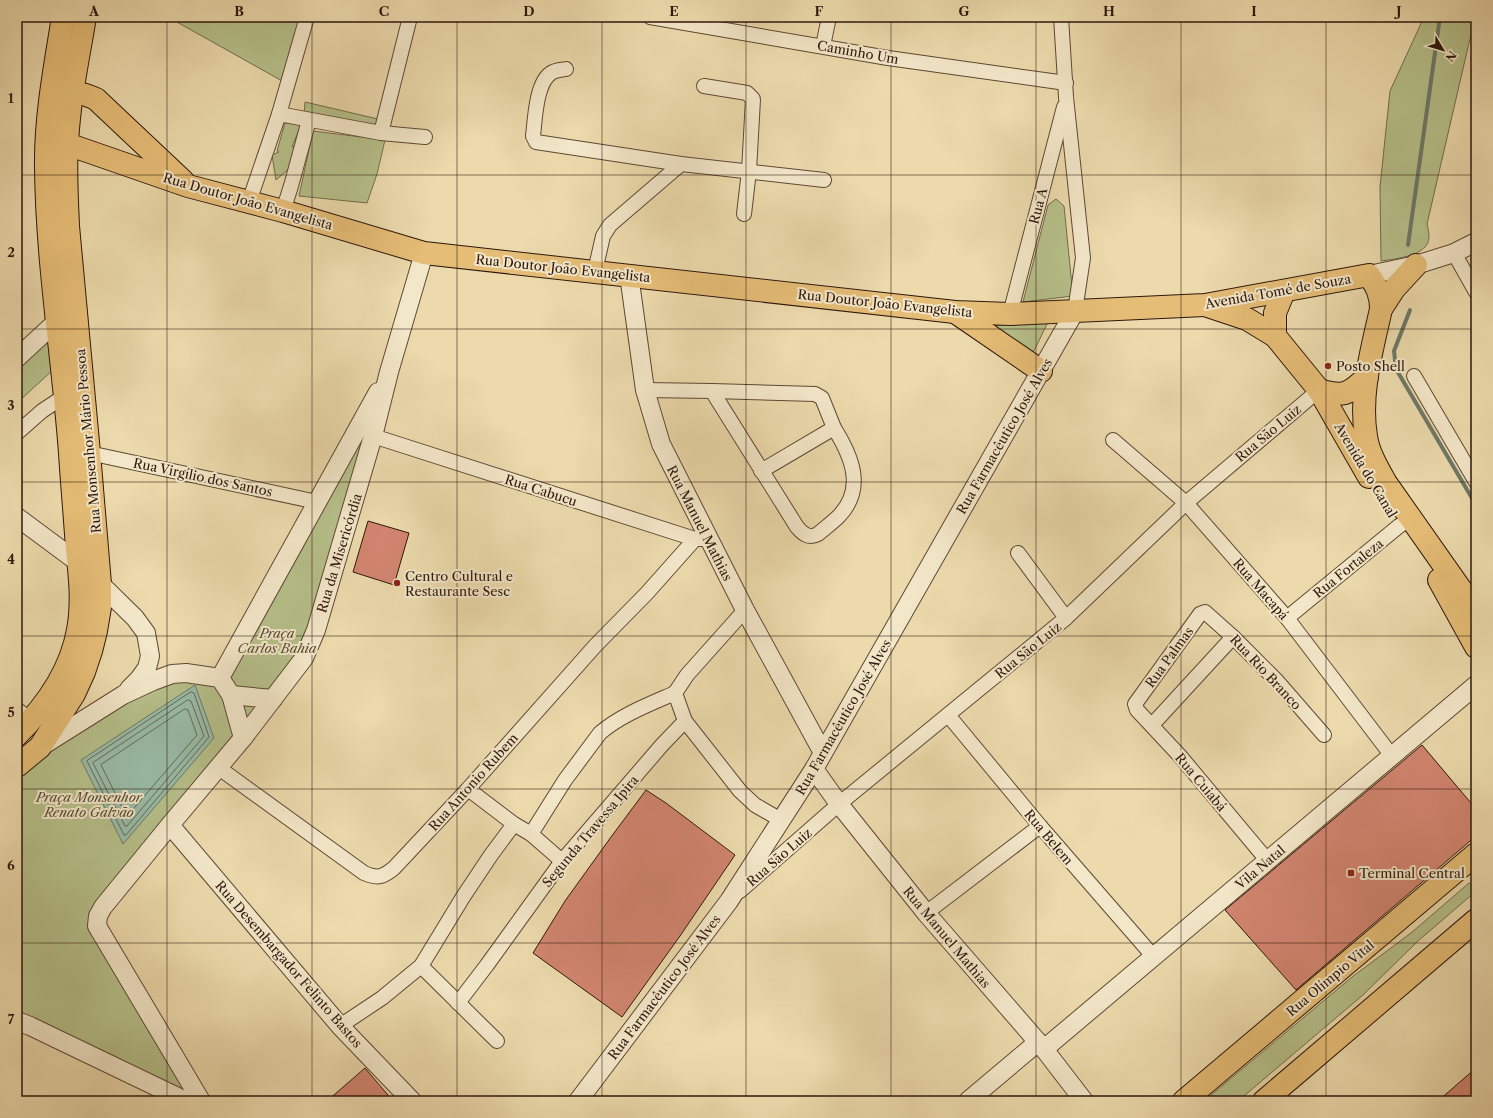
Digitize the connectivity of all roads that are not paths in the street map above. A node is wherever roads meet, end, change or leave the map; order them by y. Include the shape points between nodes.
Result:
1 (63, 17) edge
2 (85, 17) edge
3 (307, 17) edge
4 (410, 17) edge
5 (650, 17) edge
6 (828, 17) edge
7 (1061, 17) edge
8 (823, 46) junction
9 (566, 69) dead end
10 (704, 86) dead end
11 (1066, 90) junction
12 (72, 92) junction
13 (51, 98) junction
14 (279, 114) junction
15 (309, 120) junction
16 (381, 133) junction
17 (425, 137) dead end
18 (57, 143) junction
19 (681, 164) junction
20 (749, 171) junction
21 (824, 180) dead end
22 (188, 186) junction
23 (249, 202) junction
24 (283, 211) junction
25 (744, 214) dead end
26 (1476, 242) edge
27 (424, 253) junction
28 (1454, 253) junction
29 (1416, 266) junction
30 (595, 271) junction
31 (629, 275) junction
32 (1370, 275) junction
33 (1284, 291) junction
34 (1476, 292) edge
35 (1205, 305) junction
36 (1381, 309) junction
37 (1074, 311) junction
38 (955, 312) junction
39 (1010, 314) junction
40 (57, 321) junction
41 (1275, 336) junction
42 (17, 358) edge
43 (1041, 371) junction
44 (389, 372) junction
45 (1414, 376) dead end
46 (1367, 377) junction
47 (645, 390) junction
48 (1319, 390) junction
49 (712, 391) junction
50 (66, 395) junction
51 (834, 428) junction
52 (17, 433) edge
53 (373, 436) junction
54 (1113, 440) dead end
55 (89, 452) junction
56 (761, 471) junction
57 (1476, 482) edge
58 (316, 502) junction
59 (1186, 502) junction
60 (17, 517) edge
61 (1405, 522) junction
62 (702, 539) junction
63 (1018, 553) dead end
64 (78, 563) junction
65 (100, 584) junction
66 (745, 610) junction
67 (1476, 611) edge
68 (1205, 612) joint
69 (1066, 618) junction
70 (1287, 618) junction
71 (1233, 637) junction
72 (1476, 647) edge
73 (220, 678) junction
74 (1476, 685) edge
75 (675, 693) junction
76 (123, 695) junction
77 (231, 695) junction
78 (272, 699) junction
79 (1135, 704) joint
80 (948, 715) junction
81 (685, 721) junction
82 (21, 723) edge
83 (1152, 725) junction
84 (1324, 736) dead end
85 (243, 738) junction
86 (40, 746) junction
87 (823, 753) junction
88 (1392, 756) junction
89 (17, 766) edge
90 (219, 768) junction
91 (814, 769) junction
92 (468, 789) junction
93 (839, 804) junction
94 (781, 820) junction
95 (514, 824) junction
96 (170, 825) junction
97 (1040, 826) junction
98 (531, 834) junction
99 (1267, 860) junction
100 (562, 861) junction
101 (1472, 861) edge
102 (729, 901) junction
103 (926, 913) junction
104 (1476, 920) edge
105 (1152, 956) junction
106 (421, 966) junction
107 (458, 1003) junction
108 (17, 1021) edge
109 (340, 1026) junction
110 (497, 1041) dead end
111 (1041, 1046) junction
112 (186, 1101) edge
113 (202, 1101) edge
114 (412, 1101) edge
115 (578, 1101) edge
116 (968, 1101) edge
117 (1084, 1101) edge
118 (1184, 1101) edge
119 (1264, 1101) edge

1 - 13 main road, Rua Monsenhor Mário Pessoa
2 - 12 main road, Rua Monsenhor Mário Pessoa
3 - 14 street
4 - 16 street
5 - 8 street, Caminho Um
6 - 8 street
7 - 11 street, Rua A
8 - 11 street, Caminho Um
9 - 19 street via 552,72 543,82 533,136 535,141
10 - 20 street via 747,93 753,99
11 - 37 street, Rua A via 1083,258
11 - 39 street, Rua A
12 - 13 main road
12 - 18 main road, Rua Monsenhor Mário Pessoa
12 - 22 main road via 96,99
13 - 18 main road, Rua Monsenhor Mário Pessoa
14 - 15 street
14 - 23 street
15 - 16 street
15 - 24 street
16 - 17 street
18 - 22 main road, Rua Doutor João Evangelista
18 - 40 main road, Rua Monsenhor Mário Pessoa via 46,167
18 - 55 main road, Rua Monsenhor Mário Pessoa via 68,226
19 - 20 street
19 - 30 street via 610,225 603,236
20 - 21 street
20 - 25 street
22 - 23 main road, Rua Doutor João Evangelista
23 - 24 main road, Rua Doutor João Evangelista
24 - 27 main road, Rua Doutor João Evangelista
26 - 28 street, Avenida Tomé de Souza
27 - 30 main road, Rua Doutor João Evangelista
27 - 44 street, Rua da Misericórdia
28 - 29 street, Avenida Tomé de Souza
28 - 34 street
29 - 32 street, Avenida Tomé de Souza
29 - 36 main road via 1394,288
30 - 31 main road, Rua Doutor João Evangelista
31 - 38 main road, Rua Doutor João Evangelista
31 - 47 street, Rua Manuel Mathias
32 - 33 main road, Avenida Tomé de Souza
32 - 36 main road, Avenida do Canal via 1378,288
33 - 35 main road, Avenida Tomé de Souza
33 - 41 main road via 1275,313
35 - 37 main road, Avenida Tomé de Souza
35 - 41 main road, Avenida do Canal via 1247,319
36 - 46 main road, Avenida do Canal
37 - 39 main road, Rua Doutor João Evangelista
37 - 43 street, Rua Farmacêutico José Alves
38 - 39 main road, Rua Doutor João Evangelista
38 - 43 main road
40 - 42 street
40 - 50 main road, Rua Monsenhor Mário Pessoa
41 - 48 main road, Avenida do Canal
43 - 87 street, Rua Farmacêutico José Alves
44 - 53 street, Rua da Misericórdia
44 - 58 street, Rua da Misericórdia
45 - 57 street
46 - 48 main road via 1347,393 1339,395
46 - 61 main road, Avenida do Canal via 1364,415 1366,437 1376,465
47 - 49 street
47 - 62 street, Rua Manuel Mathias via 661,444
48 - 59 street, Rua São Luiz
48 - 61 main road, Avenida do Canal via 1366,472
49 - 51 street via 815,394 822,398
49 - 56 street
50 - 52 street via 42,411
50 - 64 main road, Rua Monsenhor Mário Pessoa
51 - 56 street
51 - 56 street via 849,454 855,478 854,489 844,510 818,534 808,536 801,532
53 - 62 street, Rua Cabucu
53 - 78 street, Rua da Misericórdia via 316,630 304,658
54 - 59 street, Rua Macapá
55 - 58 street, Rua Virgílio dos Santos
55 - 65 main road, Rua Monsenhor Mário Pessoa
58 - 73 street, Rua da Misericórdia
59 - 69 street, Rua São Luiz
59 - 70 street, Rua Macapá
60 - 64 street
61 - 67 main road, Avenida do Canal
61 - 70 street, Rua Fortaleza
61 - 72 main road, Avenida do Canal
62 - 66 street, Rua Manuel Mathias
62 - 92 street, Rua Antonio Rubem via 595,646
63 - 69 street
64 - 65 street
64 - 82 main road, Rua Monsenhor Mário Pessoa via 81,596 78,633 62,675 46,700
65 - 76 street via 135,618 146,633 149,644 150,656 146,668
65 - 86 main road, Rua Monsenhor Mário Pessoa via 96,631 84,672 62,713
66 - 75 street via 687,675
66 - 87 street, Rua Manuel Mathias
68 - 71 street, Rua Rio Branco
68 - 79 street, Rua Palmas via 1200,614
69 - 80 street, Rua São Luiz
70 - 88 street, Rua Macapá
71 - 83 street
71 - 84 street, Rua Rio Branco via 1277,681
73 - 76 street via 198,674 172,674
73 - 77 street
74 - 88 street, Vila Natal
75 - 81 street
75 - 98 street via 630,714 600,733 565,780
76 - 86 street
77 - 78 street
77 - 85 street
78 - 85 street, Rua da Misericórdia
79 - 83 street, Rua Cuiabá
80 - 93 street, Rua São Luiz
80 - 97 street, Rua Belem
81 - 94 street via 740,790 755,805
81 - 100 street, Segunda Travessa Ipira via 662,744
83 - 99 street, Rua Cuiabá
85 - 90 street
86 - 89 main road, Rua Monsenhor Mário Pessoa
87 - 91 street, Rua Farmacêutico José Alves
88 - 99 street, Vila Natal
90 - 92 street, Rua Antonio Rubem via 364,873 372,876 385,875 394,868
90 - 96 street
91 - 93 street, Rua Manuel Mathias
91 - 94 street, Rua Farmacêutico José Alves
92 - 95 street
93 - 102 street, Rua São Luiz
93 - 103 street, Rua Manuel Mathias
94 - 102 street, Rua Farmacêutico José Alves
95 - 98 street
95 - 106 street via 463,897
96 - 109 street, Rua Desembargador Felinto Bastos
96 - 113 street via 103,907 98,916 97,926
97 - 103 street
97 - 105 street, Rua Belem
98 - 100 street
99 - 105 street, Vila Natal
100 - 107 street, Segunda Travessa Ipira
101 - 118 main road, Rua Olímpio Vital
102 - 115 street, Rua Farmacêutico José Alves
103 - 111 street, Rua Manuel Mathias
104 - 119 main road
105 - 111 street, Vila Natal
106 - 107 street
106 - 109 street via 382,998
107 - 110 street
108 - 112 street
109 - 114 street, Rua Desembargador Felinto Bastos
111 - 116 street, Vila Natal
111 - 117 street, Rua Manuel Mathias

